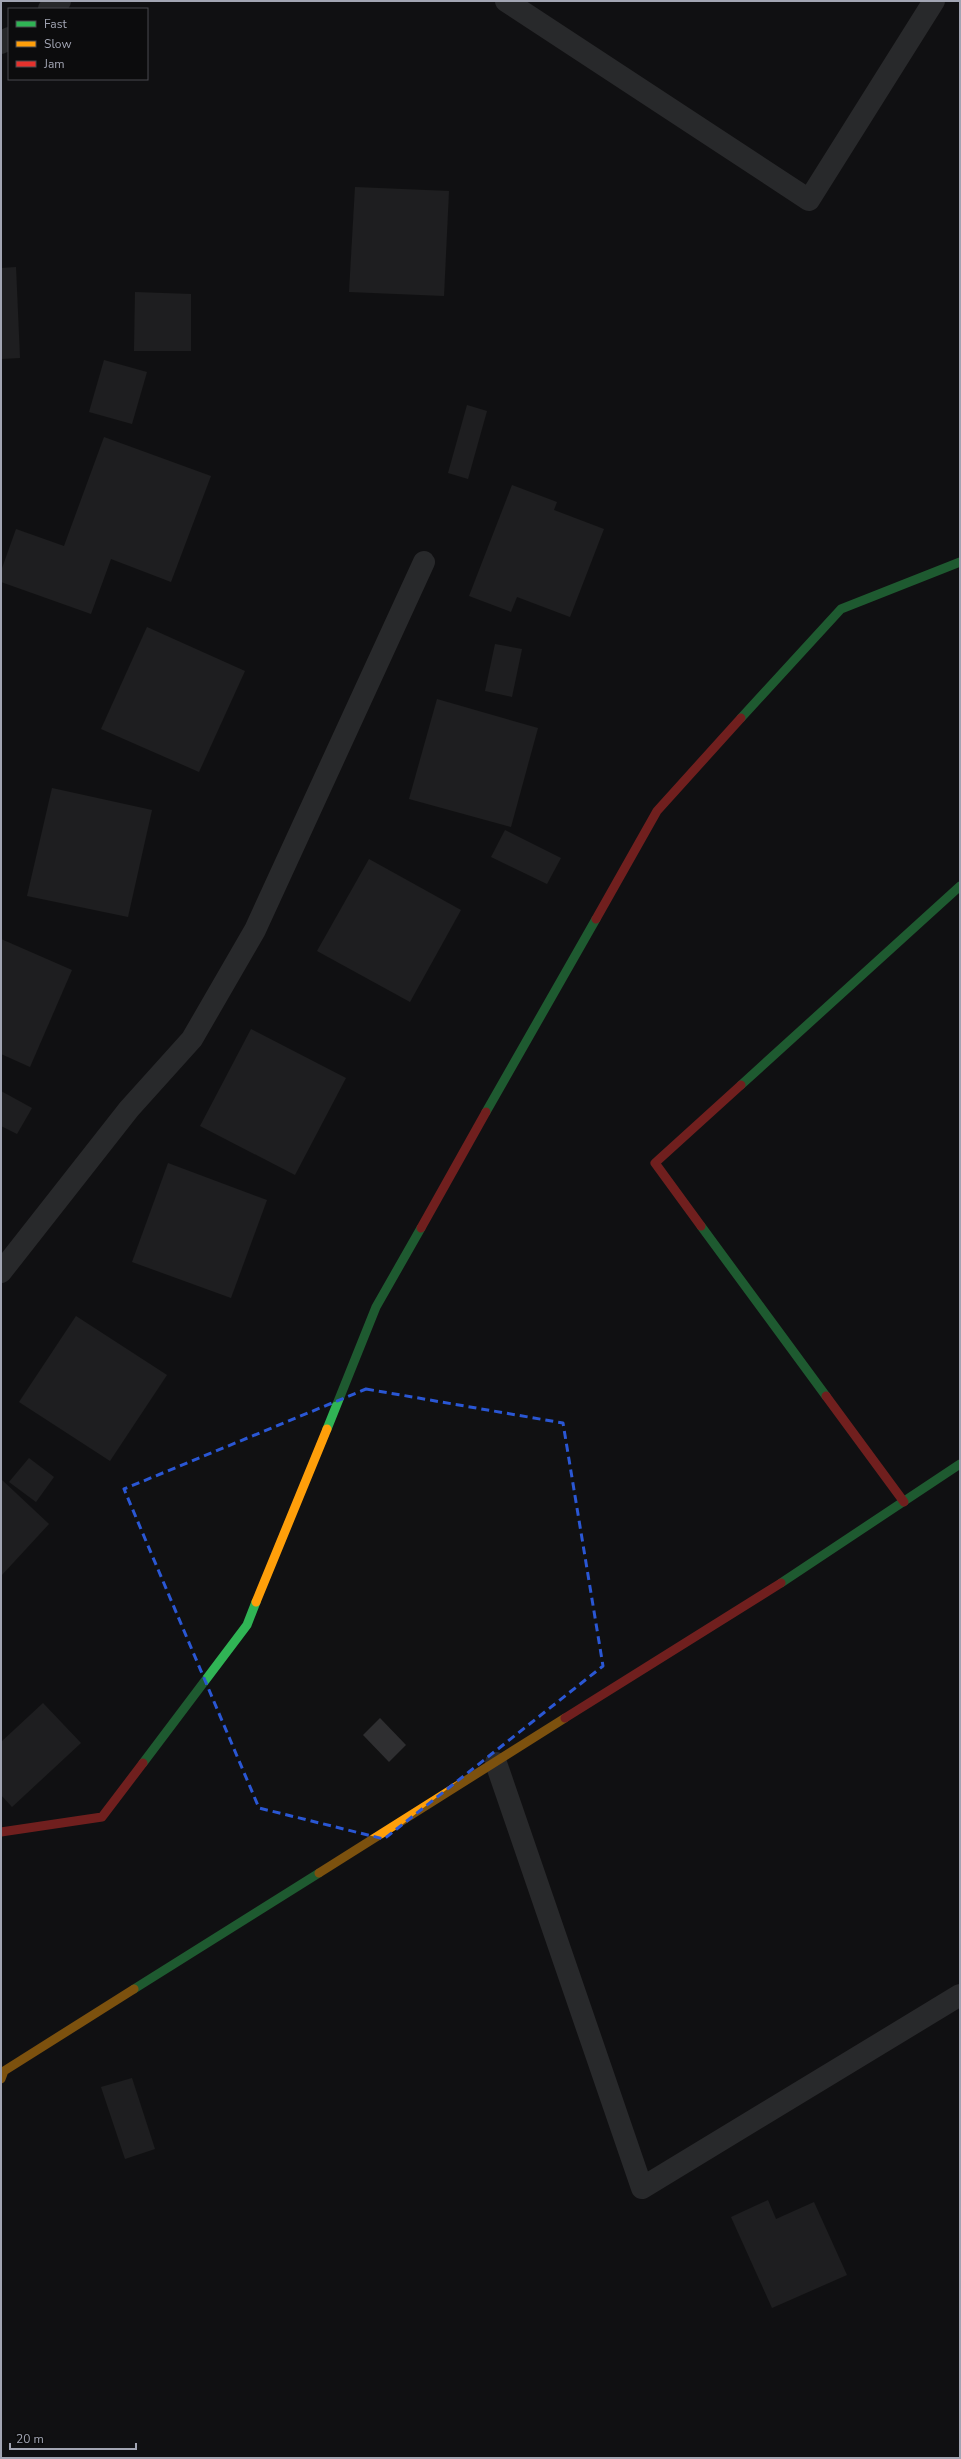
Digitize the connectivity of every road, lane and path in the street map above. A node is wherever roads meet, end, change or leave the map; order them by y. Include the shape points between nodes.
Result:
1 (60, 1) edge
2 (506, 1) edge
3 (934, 1) edge
4 (50, 8) edge
5 (424, 562) dead end
6 (960, 562) edge
7 (960, 886) edge
8 (1, 1272) edge
9 (960, 1464) edge
10 (904, 1502) junction
11 (496, 1763) junction
12 (1, 1832) edge
13 (960, 1995) edge
14 (1, 2079) edge

1 - 4 street
2 - 3 street via 809,200
5 - 8 street via 255,930 192,1039 129,1109
6 - 12 street via 841,609 658,811 376,1307 247,1625 102,1817
7 - 10 street via 655,1163
9 - 10 street
10 - 11 street
11 - 13 street via 642,2188
11 - 14 street via 4,2071

